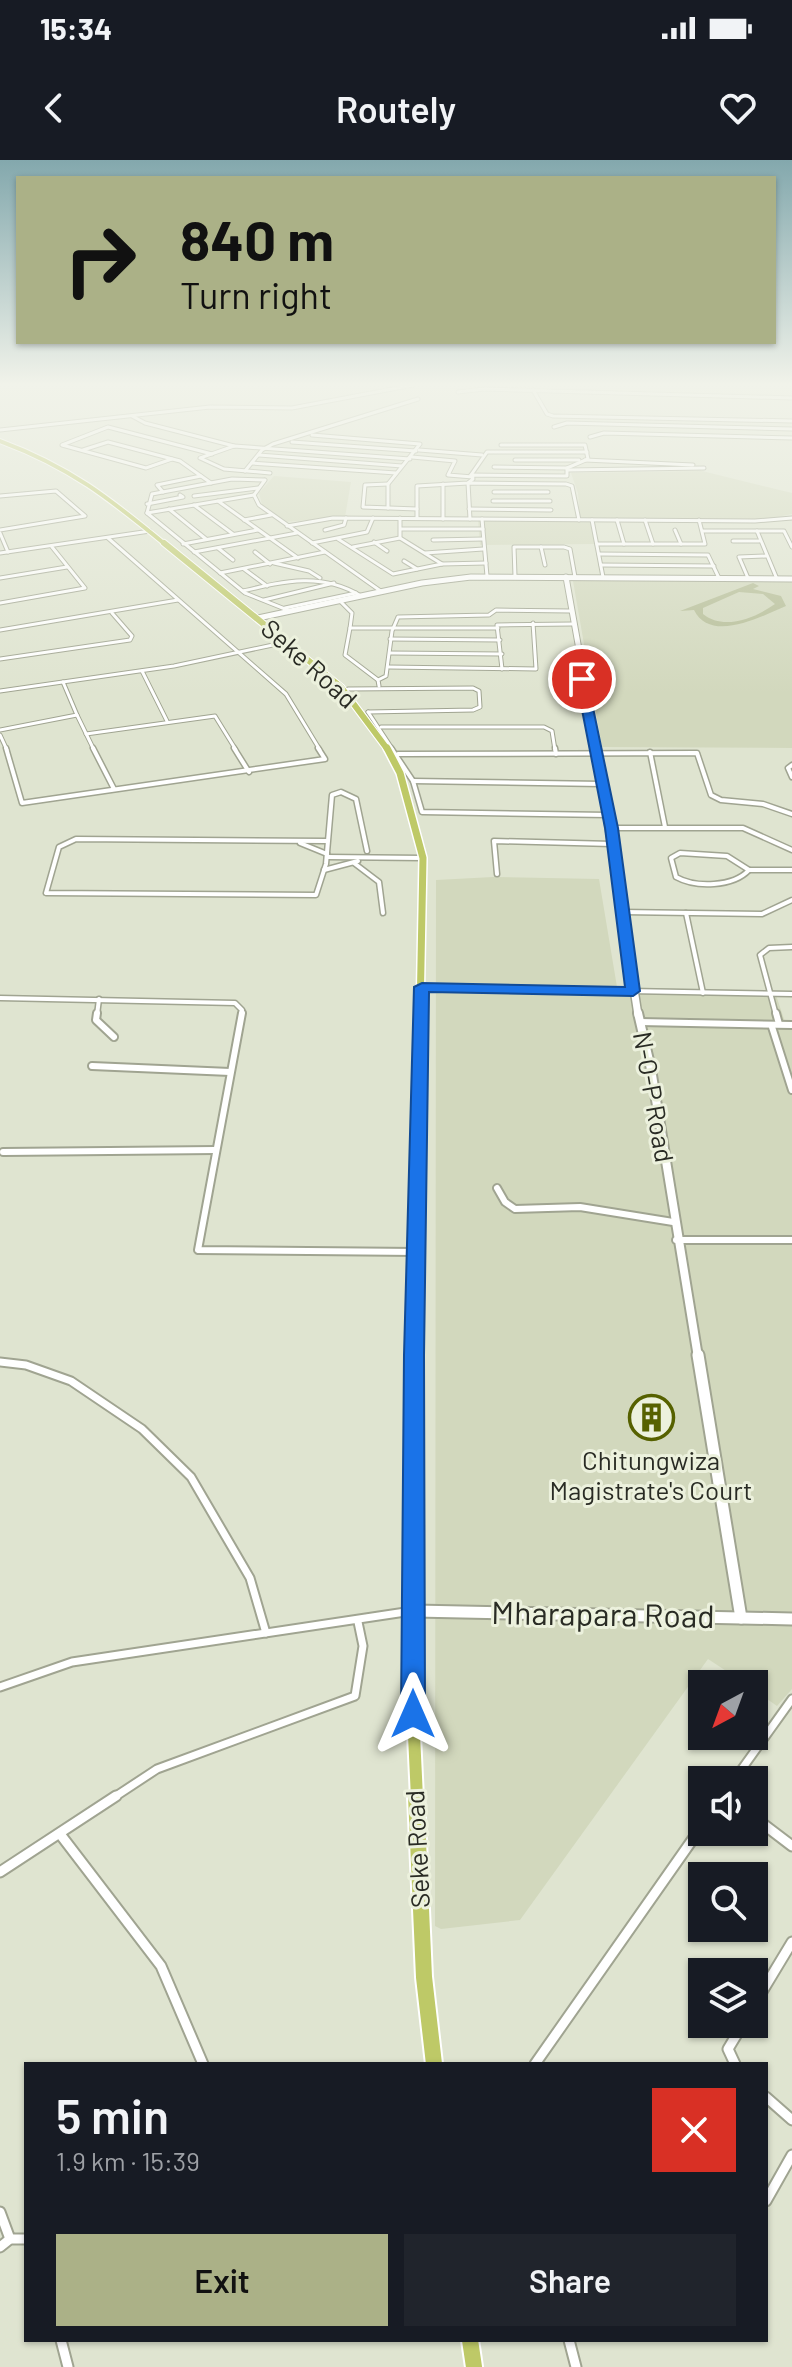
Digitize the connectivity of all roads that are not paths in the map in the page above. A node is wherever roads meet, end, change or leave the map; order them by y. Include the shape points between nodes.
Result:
1 (95, 488) edge
2 (160, 488) edge
3 (184, 488) joint
4 (258, 488) joint
5 (365, 488) edge
6 (388, 488) edge
7 (416, 488) edge
8 (443, 488) edge
9 (468, 488) edge
10 (547, 488) edge
11 (572, 488) edge
12 (163, 492) junction
13 (494, 492) dead end
14 (548, 492) junction
15 (180, 495) dead end
16 (254, 495) junction
17 (0, 496) edge
18 (194, 496) junction
19 (218, 501) junction
20 (493, 501) dead end
21 (550, 501) junction
22 (203, 503) junction
23 (147, 504) junction
24 (194, 505) junction
25 (388, 508) junction
26 (169, 509) junction
27 (417, 509) junction
28 (469, 509) junction
29 (551, 510) junction
30 (147, 513) junction
31 (271, 515) junction
32 (346, 518) junction
33 (373, 518) junction
34 (400, 518) junction
35 (417, 518) junction
36 (792, 518) edge
37 (443, 519) junction
38 (470, 519) junction
39 (482, 519) junction
40 (553, 519) junction
41 (244, 520) junction
42 (579, 520) junction
43 (592, 520) junction
44 (617, 520) junction
45 (645, 520) junction
46 (699, 520) junction
47 (772, 520) junction
48 (287, 526) junction
49 (401, 529) junction
50 (483, 529) junction
51 (258, 530) junction
52 (325, 530) dead end
53 (675, 530) dead end
54 (0, 531) edge
55 (150, 531) junction
56 (703, 531) junction
57 (757, 531) junction
58 (784, 531) junction
59 (297, 533) junction
60 (233, 534) junction
61 (108, 538) junction
62 (270, 538) junction
63 (400, 538) junction
64 (206, 539) junction
65 (338, 539) junction
66 (483, 539) junction
67 (433, 540) dead end
68 (733, 541) dead end
69 (759, 541) junction
70 (374, 542) junction
71 (312, 543) junction
72 (183, 544) junction
73 (597, 544) junction
74 (624, 544) junction
75 (653, 544) junction
76 (681, 544) junction
77 (52, 547) junction
78 (352, 547) junction
79 (541, 547) junction
80 (792, 547) edge
81 (218, 548) junction
82 (454, 548) junction
83 (483, 549) junction
84 (387, 551) dead end
85 (8, 552) junction
86 (194, 552) junction
87 (255, 552) dead end
88 (325, 552) junction
89 (0, 553) edge
90 (425, 553) junction
91 (599, 554) junction
92 (766, 556) junction
93 (298, 558) junction
94 (233, 560) dead end
95 (404, 561) dead end
96 (272, 563) junction
97 (456, 563) junction
98 (486, 563) junction
99 (442, 564) junction
100 (209, 565) junction
101 (545, 565) dead end
102 (601, 565) junction
103 (714, 566) junction
104 (67, 567) junction
105 (195, 568) junction
106 (244, 569) junction
107 (417, 569) junction
108 (221, 574) junction
109 (487, 576) junction
110 (515, 576) junction
111 (566, 577) junction
112 (575, 577) junction
113 (603, 577) junction
114 (0, 578) edge
115 (320, 578) junction
116 (719, 578) junction
117 (748, 578) junction
118 (777, 579) junction
119 (792, 579) edge
120 (209, 580) junction
121 (336, 582) junction
122 (267, 586) junction
123 (243, 591) junction
124 (382, 592) junction
125 (358, 595) junction
126 (179, 600) junction
127 (264, 600) junction
128 (340, 601) junction
129 (518, 601) dead end
130 (544, 601) dead end
131 (0, 603) edge
132 (288, 609) junction
133 (518, 610) junction
134 (546, 610) junction
135 (570, 611) junction
136 (112, 613) junction
137 (258, 618) junction
138 (533, 623) junction
139 (572, 624) junction
140 (350, 628) junction
141 (391, 628) junction
142 (498, 628) junction
143 (0, 630) edge
144 (390, 639) junction
145 (500, 640) junction
146 (287, 642) junction
147 (240, 652) junction
148 (390, 653) junction
149 (502, 654) junction
150 (0, 659) edge
151 (389, 667) junction
152 (502, 669) junction
153 (517, 669) junction
154 (142, 671) junction
155 (518, 679) dead end
156 (378, 680) junction
157 (63, 682) junction
158 (379, 686) junction
159 (348, 689) dead end
160 (0, 691) edge
161 (77, 715) junction
162 (167, 721) junction
163 (381, 727) junction
164 (0, 732) edge
165 (86, 734) junction
166 (596, 752) junction
167 (650, 752) junction
168 (398, 754) junction
169 (556, 754) junction
170 (792, 765) edge
171 (249, 772) junction
172 (792, 777) edge
173 (413, 781) junction
174 (602, 784) junction
175 (114, 789) junction
176 (792, 814) edge
177 (608, 815) junction
178 (665, 827) junction
179 (611, 828) junction
180 (297, 841) junction
181 (326, 841) junction
182 (612, 844) junction
183 (792, 850) edge
184 (366, 854) junction
185 (327, 855) junction
186 (423, 858) junction
187 (354, 863) junction
188 (324, 870) junction
189 (749, 870) junction
190 (792, 870) edge
191 (497, 874) dead end
192 (792, 900) edge
193 (622, 912) junction
194 (383, 913) dead end
195 (686, 913) junction
196 (792, 947) edge
197 (422, 987) junction
198 (633, 991) junction
199 (703, 993) junction
200 (770, 994) junction
201 (792, 994) edge
202 (0, 998) edge
203 (99, 999) junction
204 (640, 1022) junction
205 (792, 1025) edge
206 (776, 1026) junction
207 (114, 1037) dead end
208 (92, 1066) dead end
209 (230, 1072) junction
210 (792, 1090) edge
211 (216, 1150) junction
212 (3, 1152) dead end
213 (497, 1188) dead end
214 (673, 1222) junction
215 (676, 1240) junction
216 (792, 1240) edge
217 (417, 1252) junction
218 (0, 1362) edge
219 (415, 1611) junction
220 (741, 1618) junction
221 (792, 1619) edge
222 (358, 1622) junction
223 (266, 1633) junction
224 (0, 1687) edge
225 (792, 1699) edge
226 (744, 1766) edge
227 (768, 1828) edge
228 (60, 1834) junction
229 (688, 1846) edge
230 (792, 1846) edge
231 (0, 1872) edge
232 (792, 1942) edge
233 (768, 1982) edge
234 (735, 2038) edge
235 (202, 2062) edge
236 (434, 2062) edge
237 (536, 2062) edge
238 (734, 2062) edge
239 (768, 2099) edge
240 (792, 2120) edge
241 (792, 2155) edge
242 (768, 2197) edge
243 (0, 2212) edge
244 (10, 2239) junction
245 (24, 2239) edge
246 (0, 2247) edge
247 (62, 2342) edge
248 (470, 2342) edge
249 (570, 2342) edge
250 (68, 2367) edge
251 (474, 2367) edge
252 (576, 2367) edge

1 - 55 main road, Seke Road
2 - 12 street
3 - 12 street
3 - 18 street
4 - 16 street
4 - 18 street
5 - 25 street via 362,507
6 - 25 street
7 - 27 street
8 - 37 street
9 - 28 street
10 - 14 street
11 - 42 street
12 - 23 street via 150,496
13 - 14 street
14 - 21 street
15 - 23 street
16 - 19 street
16 - 31 street
17 - 54 street via 56,491 85,516
18 - 22 street
19 - 22 street
19 - 41 street
20 - 21 street
21 - 29 street
22 - 24 street
23 - 30 street
24 - 26 street
24 - 60 street
25 - 27 street
26 - 30 street
26 - 64 street
27 - 35 street
28 - 29 street
28 - 38 street
29 - 40 street
30 - 72 street
31 - 41 street
31 - 48 street
32 - 33 street
32 - 48 street
32 - 52 street via 344,525
33 - 34 street
33 - 65 street via 370,530
34 - 35 street
34 - 49 street
35 - 37 street
36 - 47 street
37 - 38 street
38 - 39 street
39 - 40 street
39 - 50 street
40 - 42 street
41 - 51 street
42 - 43 street
43 - 44 street
43 - 73 street
44 - 45 street
44 - 74 street
45 - 46 street
45 - 75 street
46 - 47 street
46 - 56 street
47 - 58 street
48 - 59 street
49 - 50 street
49 - 63 street
50 - 66 street
51 - 60 street
51 - 62 street
53 - 76 street
54 - 85 street
55 - 61 street
55 - 105 main road, Seke Road
56 - 57 street
56 - 76 street via 707,544
57 - 58 street
57 - 69 street
58 - 80 street
59 - 62 street
59 - 71 street
60 - 64 street
61 - 77 street
61 - 126 street
62 - 81 street
62 - 93 street
63 - 70 street
63 - 90 street
64 - 72 street
65 - 71 street
65 - 78 street
66 - 67 street
66 - 83 street
68 - 69 street
69 - 92 street
70 - 78 street
70 - 84 street
71 - 88 street
72 - 86 street
73 - 74 street
73 - 91 street
74 - 75 street
75 - 76 street
77 - 85 street
77 - 104 street
78 - 107 street via 391,573
79 - 101 street
79 - 110 street via 514,547
79 - 112 street via 569,548
81 - 86 street
81 - 94 street
82 - 83 street
82 - 90 street
82 - 97 street
83 - 98 street
85 - 89 street
86 - 100 street
87 - 96 street
88 - 93 street
88 - 124 street
90 - 99 street
91 - 102 street
91 - 103 street via 708,555
92 - 117 street via 739,557
92 - 118 street
93 - 96 street
95 - 107 street
96 - 106 street
96 - 115 street via 284,569 309,569
97 - 98 street
97 - 99 street
98 - 109 street
99 - 107 street
100 - 105 street
100 - 108 street
102 - 103 street
102 - 113 street
103 - 116 street
104 - 114 street
104 - 131 street via 85,588
105 - 120 main road, Seke Road
106 - 108 street
106 - 122 street
108 - 120 street
108 - 123 street
109 - 110 street
109 - 124 street
110 - 111 street
111 - 112 street
111 - 135 street, N-O-P Road
112 - 113 street
113 - 116 street
115 - 121 street
115 - 122 street
116 - 117 street
117 - 118 street
118 - 119 street
120 - 137 main road, Seke Road
121 - 125 street
121 - 127 street
122 - 123 street
123 - 127 street
124 - 125 street
125 - 128 street
125 - 132 street
126 - 136 street
126 - 147 street
127 - 132 street
128 - 132 street
128 - 140 street via 352,613
129 - 133 street
130 - 134 street
132 - 137 street
133 - 134 street
133 - 141 street via 400,617
134 - 135 street
135 - 139 street, N-O-P Road
136 - 143 street
136 - 150 street via 130,640
137 - 146 main road, Seke Road
138 - 139 street
138 - 142 street via 502,622
138 - 153 street via 536,669
139 - 166 street, N-O-P Road
140 - 141 street
140 - 156 street via 345,655
141 - 142 street
141 - 144 street
142 - 145 street
144 - 145 street
144 - 148 street
145 - 149 street
146 - 147 street
146 - 186 main road, Seke Road via 341,687 386,745 408,796
147 - 154 street
147 - 171 street via 286,694 326,757
148 - 149 street
148 - 151 street
149 - 152 street
151 - 152 street
151 - 156 street
152 - 153 street
153 - 155 street
154 - 157 street
154 - 162 street
156 - 158 street
157 - 160 street
157 - 161 street
158 - 159 street
158 - 163 street via 473,688 479,691 480,707 368,712
161 - 164 street
161 - 165 street
162 - 165 street
162 - 171 street via 215,716
163 - 168 street
163 - 169 street via 549,728
164 - 175 street via 22,803
165 - 175 street
166 - 167 street
166 - 169 street
166 - 174 street, N-O-P Road
167 - 176 street via 697,753 711,795
167 - 178 street
168 - 169 street
168 - 173 street
170 - 172 street
171 - 175 street
173 - 174 street
173 - 177 street via 422,812
174 - 177 street, N-O-P Road
177 - 179 street, N-O-P Road
178 - 179 street
178 - 183 street via 743,828
179 - 182 street, N-O-P Road
180 - 181 street
180 - 185 street
180 - 188 street via 70,840 59,847 46,893 312,895 321,892
181 - 184 street via 332,795 346,792 356,799
181 - 185 street
182 - 191 street via 494,841
182 - 193 street, N-O-P Road
184 - 185 street
184 - 186 street
184 - 187 street
185 - 188 street
186 - 197 main road, Seke Road
187 - 188 street
187 - 194 street via 380,881
189 - 189 street via 731,882 683,881 676,877 671,858 680,853 724,856
189 - 190 street
192 - 195 street via 768,913
193 - 195 street
193 - 198 street, N-O-P Road
195 - 199 street
196 - 200 street via 761,952
197 - 198 street
197 - 217 main road, Seke Road
198 - 199 street
198 - 204 street, N-O-P Road
199 - 200 street
200 - 201 street
200 - 206 street
202 - 203 street
203 - 207 street via 96,1020
203 - 209 street via 235,1003 242,1010
204 - 206 street
204 - 214 street, N-O-P Road
205 - 206 street
206 - 210 street
208 - 209 street
209 - 211 street
211 - 212 street
211 - 217 street via 198,1250
213 - 214 street via 515,1209 580,1207
214 - 215 street, N-O-P Road
215 - 216 street
215 - 220 street, N-O-P Road
217 - 219 main road, Seke Road
218 - 223 street via 71,1381 142,1429 191,1477 250,1578
219 - 220 street, Mharapara Road
219 - 222 street
219 - 236 main road, Seke Road via 416,1814
220 - 221 street, Mharapara Road
222 - 223 street
222 - 228 street via 363,1646 355,1696 157,1769
223 - 224 street via 72,1662
225 - 226 street
227 - 230 street
228 - 231 street
228 - 235 street via 161,1966
229 - 237 street
232 - 233 street
234 - 238 street via 728,2049
239 - 240 street
241 - 242 street
243 - 244 street
244 - 245 street
244 - 246 street
247 - 250 street
248 - 251 main road
249 - 252 street

